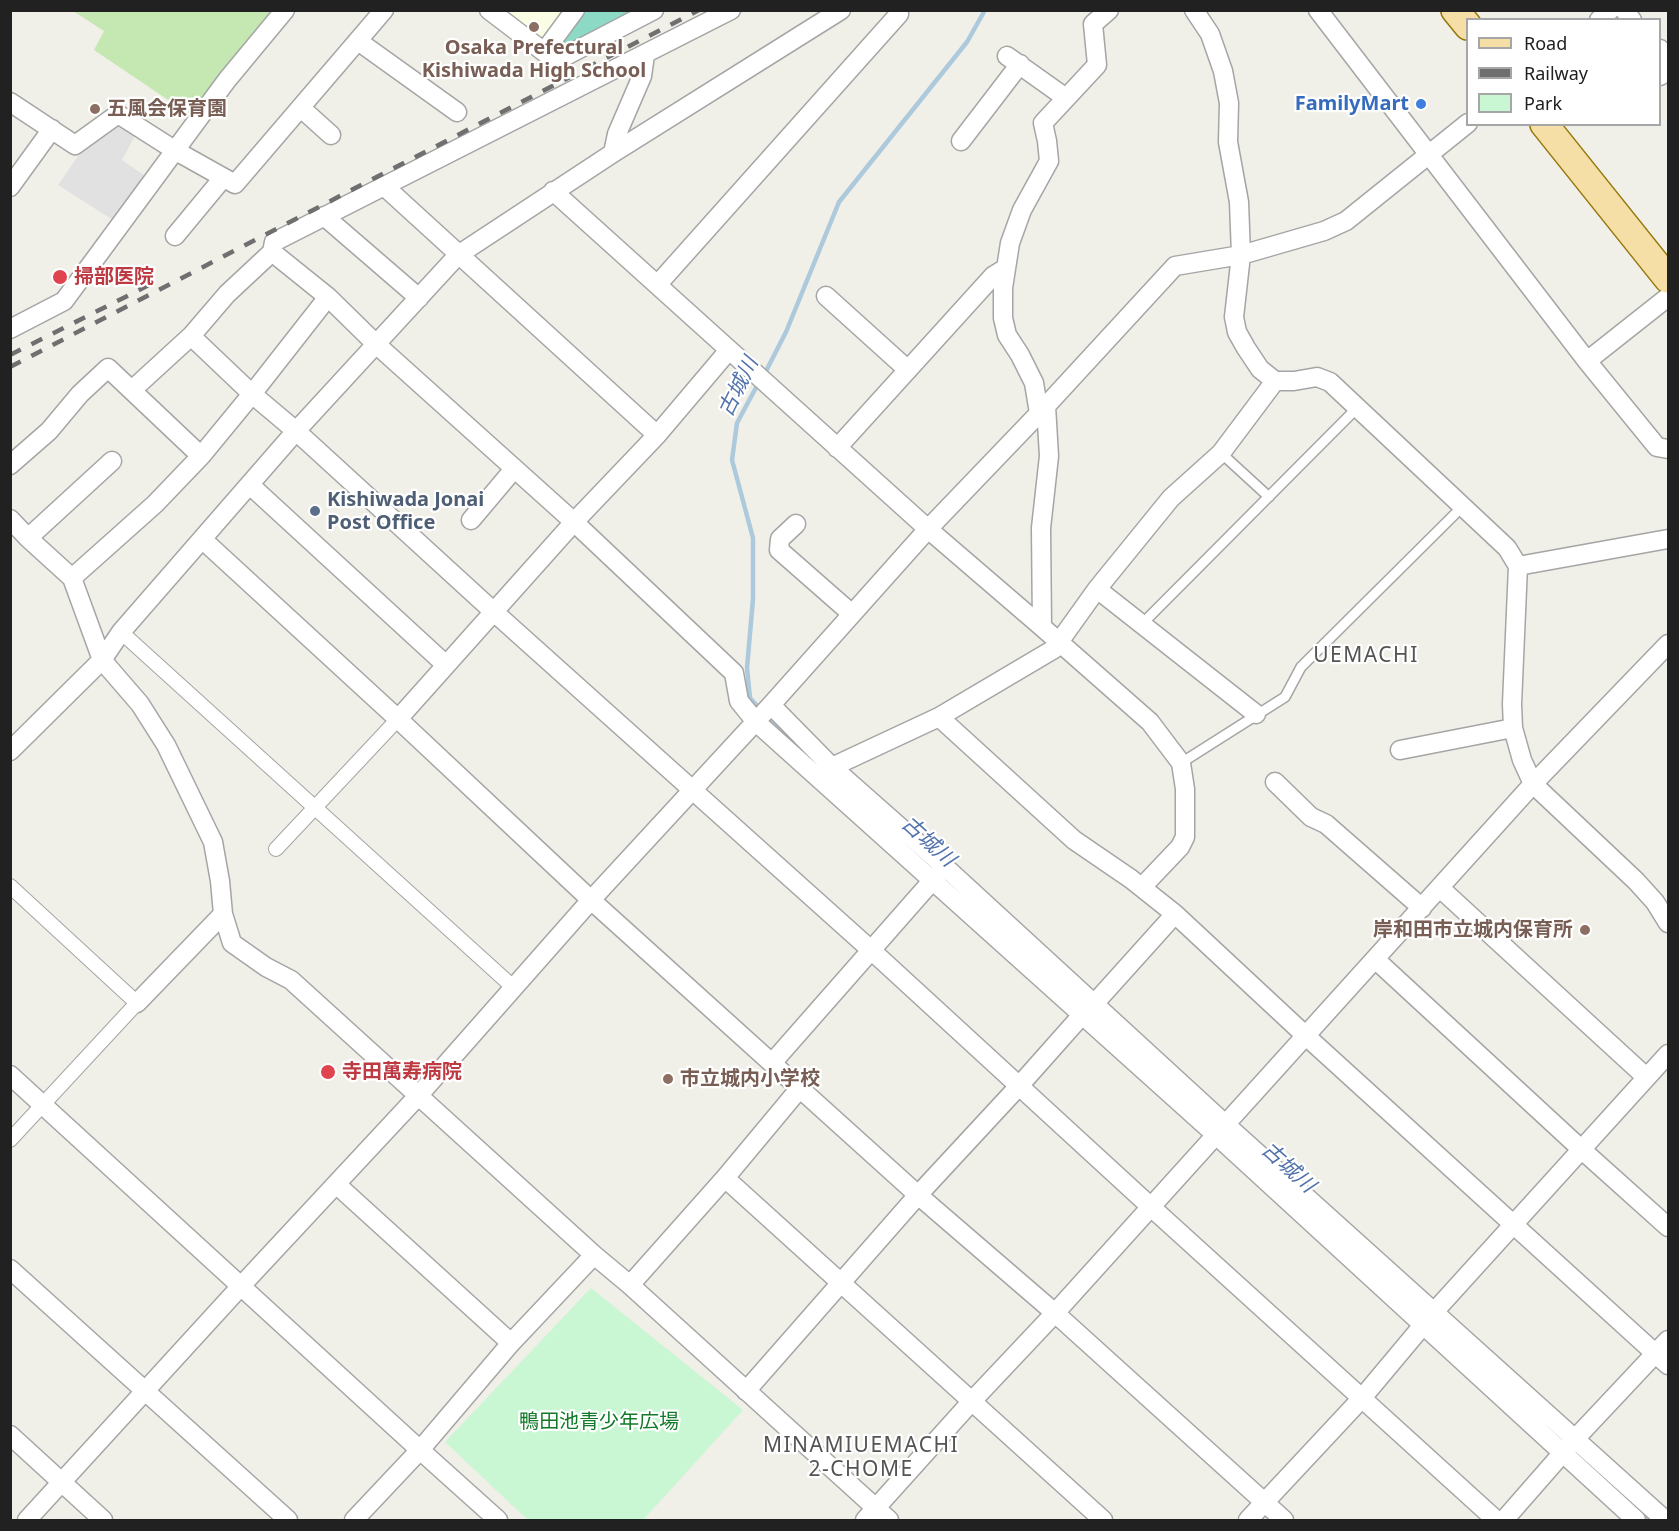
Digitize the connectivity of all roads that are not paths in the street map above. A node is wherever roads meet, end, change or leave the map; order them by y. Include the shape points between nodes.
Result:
1 (285, 10) edge
2 (384, 10) edge
3 (489, 10) edge
4 (575, 10) edge
5 (654, 10) edge
6 (732, 10) edge
7 (841, 10) edge
8 (898, 10) edge
9 (1109, 10) edge
10 (1194, 10) edge
11 (1318, 10) edge
12 (1455, 10) edge
13 (1466, 25) edge
14 (358, 41) junction
15 (544, 52) junction
16 (645, 55) junction
17 (1066, 98) junction
18 (10, 102) edge
19 (301, 108) junction
20 (456, 112) dead end
21 (1466, 124) edge
22 (1546, 126) edge
23 (51, 129) junction
24 (331, 135) dead end
25 (961, 141) dead end
26 (176, 151) junction
27 (613, 153) junction
28 (1428, 154) junction
29 (223, 178) junction
30 (384, 186) junction
31 (10, 187) edge
32 (553, 191) junction
33 (324, 216) junction
34 (175, 236) dead end
35 (272, 252) junction
36 (458, 255) junction
37 (1241, 255) junction
38 (1006, 268) junction
39 (1668, 279) edge
40 (658, 284) junction
41 (826, 296) dead end
42 (328, 297) junction
43 (1668, 297) edge
44 (419, 298) junction
45 (10, 329) edge
46 (191, 336) junction
47 (377, 345) junction
48 (729, 350) junction
49 (1587, 361) junction
50 (908, 370) junction
51 (1275, 381) junction
52 (132, 390) junction
53 (252, 394) junction
54 (1358, 407) junction
55 (1043, 409) junction
56 (296, 431) junction
57 (657, 435) junction
58 (837, 448) junction
59 (1668, 448) edge
60 (1221, 453) junction
61 (201, 456) junction
62 (112, 461) dead end
63 (10, 465) edge
64 (514, 469) junction
65 (250, 485) junction
66 (1269, 497) junction
67 (1462, 507) junction
68 (10, 519) edge
69 (471, 520) dead end
70 (574, 522) junction
71 (796, 524) dead end
72 (927, 529) junction
73 (28, 538) junction
74 (202, 539) junction
75 (1668, 539) edge
76 (1518, 566) junction
77 (72, 578) junction
78 (1097, 590) junction
79 (494, 612) junction
80 (852, 614) junction
81 (1142, 624) junction
82 (1042, 627) junction
83 (121, 632) junction
84 (1059, 642) junction
85 (1668, 645) edge
86 (102, 660) junction
87 (446, 665) junction
88 (771, 706) junction
89 (1256, 714) junction
90 (939, 717) junction
91 (398, 719) junction
92 (756, 722) junction
93 (1513, 728) junction
94 (17, 731) edge
95 (1400, 750) dead end
96 (10, 751) edge
97 (1181, 763) junction
98 (832, 767) junction
99 (1275, 782) dead end
100 (1533, 784) junction
101 (692, 790) junction
102 (314, 809) junction
103 (276, 849) dead end
104 (939, 874) junction
105 (10, 886) edge
106 (1142, 888) junction
107 (1440, 888) junction
108 (591, 900) junction
109 (1422, 908) junction
110 (223, 914) junction
111 (1175, 914) junction
112 (1668, 923) edge
113 (871, 951) junction
114 (1375, 959) junction
115 (513, 987) junction
116 (137, 1003) junction
117 (1090, 1007) junction
118 (1306, 1036) junction
119 (1668, 1054) edge
120 (772, 1063) junction
121 (10, 1075) edge
122 (1646, 1077) junction
123 (1019, 1086) junction
124 (800, 1088) junction
125 (418, 1096) junction
126 (44, 1104) junction
127 (1221, 1130) junction
128 (10, 1140) edge
129 (1581, 1149) junction
130 (725, 1178) junction
131 (336, 1184) junction
132 (918, 1195) junction
133 (1150, 1207) junction
134 (1514, 1224) junction
135 (1668, 1226) edge
136 (594, 1255) junction
137 (10, 1269) edge
138 (840, 1283) junction
139 (630, 1285) junction
140 (241, 1286) junction
141 (1055, 1313) junction
142 (1429, 1319) junction
143 (1668, 1340) edge
144 (511, 1343) junction
145 (1662, 1359) edge
146 (746, 1391) junction
147 (144, 1392) junction
148 (1362, 1398) junction
149 (972, 1401) junction
150 (10, 1435) edge
151 (1569, 1447) junction
152 (420, 1450) junction
153 (62, 1481) junction
154 (1264, 1502) junction
155 (877, 1517) edge
156 (27, 1521) edge
157 (104, 1521) edge
158 (288, 1521) edge
159 (354, 1521) edge
160 (498, 1521) edge
161 (1103, 1521) edge
162 (1248, 1521) edge
163 (1284, 1521) edge
164 (1496, 1521) edge
165 (1504, 1521) edge
166 (1636, 1521) edge
167 (1665, 1521) edge

1 - 26 street via 227,80
2 - 14 street
3 - 15 street
4 - 15 street
5 - 15 street via 556,61
6 - 16 street
7 - 27 street
8 - 40 street via 899,14
9 - 17 street via 1093,24 1097,65
10 - 37 street via 1210,34 1223,71 1229,103 1228,142 1239,202
11 - 28 street
12 - 13 main road
14 - 19 street
14 - 20 street
16 - 27 street via 642,76
16 - 30 street
17 - 25 street via 1013,60
17 - 38 street via 1043,123 1049,161 1022,210
18 - 23 street
19 - 24 street
19 - 29 street via 235,184
21 - 28 street
22 - 39 main road
23 - 26 street via 75,145 117,114
23 - 31 street
26 - 29 street
26 - 45 street via 64,301
27 - 32 street
28 - 37 street via 1346,221
28 - 49 street
29 - 34 street
30 - 33 street
30 - 36 street
32 - 36 street
32 - 40 street
33 - 35 street via 274,242
33 - 44 street
35 - 42 street
35 - 46 street via 227,294
36 - 44 street
36 - 57 street
37 - 51 street via 1234,317 1238,332 1260,369
37 - 55 street via 1175,266
38 - 50 street via 993,276
38 - 55 street via 1003,318 1007,335 1034,383
40 - 48 street
41 - 50 street
42 - 47 street
42 - 53 street
43 - 49 street
44 - 47 street
46 - 52 street
46 - 53 street
47 - 56 street
47 - 64 street
48 - 57 street
48 - 58 street
49 - 59 street via 1657,447
50 - 58 street
51 - 54 street via 1317,377 1330,382
51 - 60 street
52 - 61 street
52 - 63 street via 108,368 49,431
53 - 56 street
53 - 61 street
54 - 66 lane
54 - 67 street
55 - 72 street
55 - 82 street via 1049,456 1041,528
56 - 65 street
56 - 79 street
57 - 70 street
58 - 72 street
60 - 66 lane
60 - 78 street via 1172,498
61 - 77 street via 155,504
62 - 73 street
64 - 69 street
64 - 70 street
65 - 74 street
65 - 87 street
66 - 81 lane
67 - 76 street via 1507,548
67 - 89 lane via 1302,667 1285,697
68 - 73 street
70 - 79 street
70 - 92 street via 734,673 739,701
71 - 80 street via 780,539 779,550
72 - 80 street
72 - 82 street
73 - 77 street
74 - 83 street
74 - 91 street
75 - 76 street
76 - 93 street
77 - 86 street
78 - 81 street
78 - 84 street
79 - 87 street
79 - 101 street
80 - 88 street
81 - 89 street
82 - 84 street
83 - 86 street
83 - 102 street
84 - 90 street via 1054,649
84 - 97 street via 1150,722
85 - 100 street
86 - 94 street
86 - 110 street via 140,704 166,745 213,842
87 - 91 street
88 - 92 street
88 - 98 street
89 - 97 lane
90 - 98 street
90 - 106 street via 1074,840
91 - 102 street
91 - 108 street
92 - 101 street
92 - 104 street
93 - 95 street
93 - 100 street
94 - 96 street
97 - 106 street via 1185,837
98 - 104 street
99 - 109 street via 1311,818 1326,825
100 - 107 street
100 - 112 street via 1636,881
101 - 108 street
101 - 113 street
102 - 103 street
102 - 115 street
104 - 113 street
104 - 117 street
105 - 116 street
106 - 111 street
107 - 109 street
107 - 122 street
108 - 115 street
108 - 120 street
109 - 114 street
110 - 116 street
110 - 125 street via 232,943 291,980
111 - 117 street
111 - 118 street
113 - 120 street
113 - 123 street
114 - 118 street
114 - 129 street
115 - 125 street
116 - 126 street
117 - 123 street
117 - 127 street
118 - 127 street
118 - 134 street
119 - 122 street
120 - 124 street
121 - 126 street
122 - 129 street
123 - 132 street
123 - 133 street
124 - 130 street
124 - 132 street
125 - 131 street
125 - 136 street
126 - 128 street
126 - 140 street
127 - 133 street
127 - 142 street
129 - 134 street
129 - 135 street
130 - 138 street
130 - 139 street
131 - 140 street
131 - 144 street
132 - 138 street
132 - 141 street
133 - 141 street
133 - 148 street
134 - 142 street
134 - 145 street
136 - 139 street
136 - 144 street
137 - 147 street
138 - 146 street
138 - 149 street
139 - 146 street
140 - 147 street
140 - 152 street
141 - 149 street
141 - 154 street
142 - 148 street
142 - 151 street
143 - 145 street
144 - 152 street
145 - 151 street
146 - 155 street
147 - 153 street
147 - 158 street
148 - 154 street
148 - 164 street
149 - 155 street
149 - 161 street
150 - 153 street
151 - 165 street
151 - 166 street
151 - 167 street
152 - 159 street
152 - 160 street
153 - 156 street
153 - 157 street
154 - 162 street
154 - 163 street

